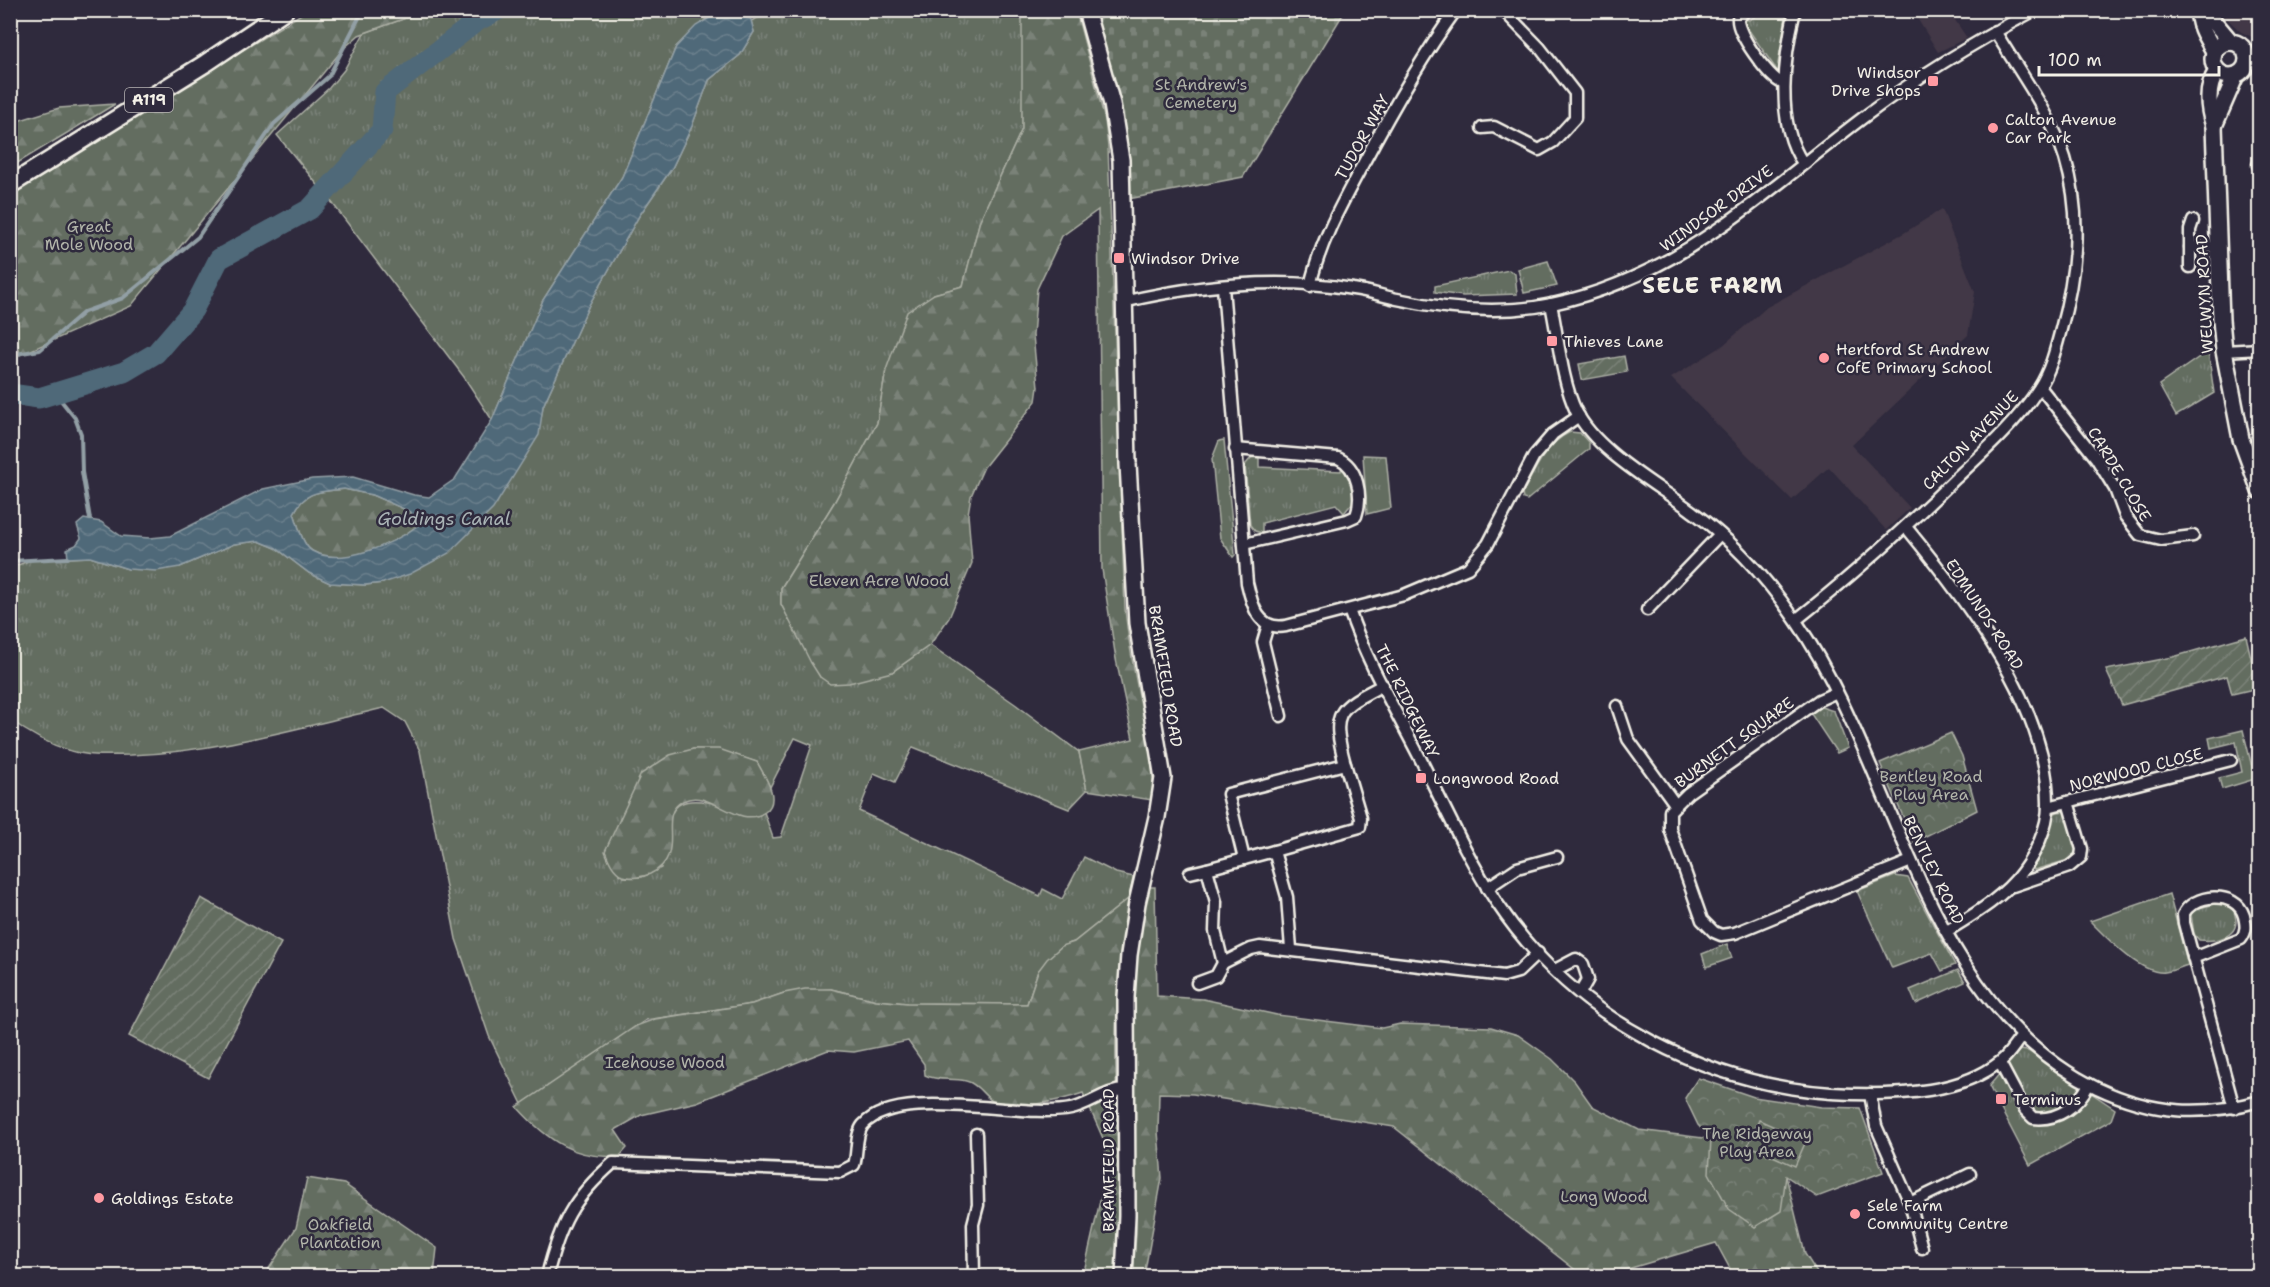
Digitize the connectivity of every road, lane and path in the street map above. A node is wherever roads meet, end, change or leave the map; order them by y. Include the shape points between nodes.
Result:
1 (285, 10) edge
2 (1086, 10) edge
3 (1456, 10) edge
4 (1503, 10) edge
5 (1746, 10) edge
6 (1795, 10) edge
7 (2035, 10) edge
8 (2199, 10) edge
9 (2204, 10) edge
10 (1995, 31) junction
11 (2231, 42) junction
12 (2214, 51) junction
13 (2253, 58) edge
14 (2217, 71) junction
15 (2236, 75) junction
16 (1782, 83) junction
17 (2214, 126) junction
18 (1482, 129) dead end
19 (1803, 163) junction
20 (10, 185) edge
21 (2193, 221) dead end
22 (2190, 246) junction
23 (2220, 247) junction
24 (2190, 267) dead end
25 (1223, 286) junction
26 (1310, 286) junction
27 (1123, 302) junction
28 (1551, 304) junction
29 (2259, 349) edge
30 (2224, 351) junction
31 (2040, 387) junction
32 (1579, 416) junction
33 (1235, 449) junction
34 (2259, 491) edge
35 (1906, 527) junction
36 (1720, 534) junction
37 (2193, 536) dead end
38 (1244, 544) junction
39 (1349, 610) junction
40 (1647, 610) dead end
41 (1796, 620) junction
42 (1268, 625) junction
43 (1383, 685) junction
44 (1837, 692) junction
45 (1617, 706) dead end
46 (1281, 716) dead end
47 (2231, 760) dead end
48 (1345, 764) junction
49 (2068, 802) junction
50 (1675, 804) junction
51 (2048, 807) junction
52 (1274, 851) junction
53 (1557, 857) dead end
54 (1244, 859) junction
55 (1911, 861) junction
56 (1207, 869) junction
57 (1190, 873) dead end
58 (2008, 887) junction
59 (1487, 888) junction
60 (1947, 930) junction
61 (1291, 950) junction
62 (1538, 953) junction
63 (2193, 958) junction
64 (1223, 963) junction
65 (1556, 970) junction
66 (1197, 983) dead end
67 (1580, 993) junction
68 (2022, 1036) junction
69 (2000, 1063) junction
70 (2089, 1084) junction
71 (1126, 1090) junction
72 (1870, 1094) junction
73 (2259, 1101) edge
74 (2234, 1108) junction
75 (976, 1134) dead end
76 (1970, 1174) dead end
77 (1910, 1203) junction
78 (1922, 1248) dead end
79 (547, 1276) edge
80 (974, 1276) edge
81 (1124, 1276) edge

1 - 20 main road, A119
2 - 27 street, BRAMFIELD ROAD via 1118,131
3 - 26 street, TUDOR WAY via 1411,79 1356,177 1317,258
4 - 18 street via 1547,56 1575,93 1575,118 1554,142 1539,150 1494,128
5 - 16 street via 1738,18 1740,34
6 - 16 street
7 - 10 street, WINDSOR DRIVE
8 - 12 street via 2198,16
9 - 11 street
10 - 19 street, WINDSOR DRIVE via 1902,89
10 - 31 street, CALTON AVENUE via 2054,129 2066,159 2077,227 2069,302 2053,360
11 - 12 street via 2224,42
11 - 13 street
12 - 14 street via 2212,58
13 - 15 street
14 - 15 street
14 - 17 street, WELWYN ROAD via 2211,80 2209,111
15 - 17 street, WELWYN ROAD
16 - 19 street via 1794,146
17 - 23 street, WELWYN ROAD
19 - 28 street, WINDSOR DRIVE via 1667,263 1621,285
21 - 22 street
22 - 23 street
22 - 24 street
23 - 30 street, WELWYN ROAD
25 - 26 street, WINDSOR DRIVE
25 - 27 street, WINDSOR DRIVE
25 - 33 street
26 - 28 street, WINDSOR DRIVE via 1354,289 1470,310
27 - 71 street, BRAMFIELD ROAD via 1137,623 1162,778 1129,955
28 - 32 street, BENTLEY ROAD
29 - 30 street
30 - 34 street, WELWYN ROAD via 2241,439
31 - 35 street, CALTON AVENUE via 1994,441
31 - 37 street, CARDE CLOSE via 2096,458 2115,489 2125,516 2140,535 2161,540
32 - 36 street, BENTLEY ROAD via 1625,465
32 - 39 street via 1545,441 1525,470 1488,544 1468,568 1404,595
33 - 38 street
33 - 38 street via 1348,462 1355,471 1359,507 1356,516 1347,520
35 - 41 street, CALTON AVENUE
35 - 51 street, EDMUNDS ROAD via 1979,625 2016,690 2042,754
36 - 40 street
36 - 41 street, BENTLEY ROAD via 1773,589
38 - 42 street via 1252,604 1258,617
39 - 42 street via 1286,626
39 - 43 street, THE RIDGEWAY
41 - 44 street, BENTLEY ROAD
42 - 46 street via 1263,642
43 - 48 street via 1347,706 1338,718 1337,735
43 - 59 street, THE RIDGEWAY
44 - 50 street, BURNETT SQUARE via 1819,700
44 - 55 street, BENTLEY ROAD
45 - 50 street via 1628,739
47 - 49 street, NORWOOD CLOSE
48 - 52 street via 1360,826
48 - 54 street via 1227,794
49 - 51 street, NORWOOD CLOSE
49 - 58 street via 2081,857 2069,867
50 - 55 street, BURNETT SQUARE via 1668,816 1670,829 1699,913 1707,927 1721,934 1735,933
51 - 58 street, EDMUNDS ROAD via 2036,847
52 - 54 street
52 - 61 street via 1287,897
53 - 59 street via 1516,868
54 - 56 street
55 - 60 street, BENTLEY ROAD
56 - 57 street
56 - 64 street via 1216,902 1215,931
58 - 60 street, EDMUNDS ROAD
59 - 62 street, THE RIDGEWAY
60 - 68 street, BENTLEY ROAD via 1979,984
61 - 62 street via 1504,976 1518,972
61 - 64 street via 1255,948
62 - 65 street, THE RIDGEWAY
63 - 63 street via 2184,923 2185,910 2198,902 2223,897 2235,901 2241,906 2246,928 2241,939
63 - 74 street
64 - 66 street via 1216,976
65 - 67 street, THE RIDGEWAY
65 - 67 street via 1576,958 1583,964 1588,979
67 - 72 street, THE RIDGEWAY via 1641,1035 1714,1070 1768,1085
68 - 69 street, THE RIDGEWAY
68 - 70 street, BENTLEY ROAD
69 - 70 street via 2033,1118 2062,1113 2077,1103
69 - 72 street, THE RIDGEWAY via 1951,1084
70 - 74 street, BENTLEY ROAD via 2120,1098 2158,1108 2201,1112
71 - 79 street via 1113,1090 1071,1109 999,1110 941,1104 896,1109 864,1124 854,1165 840,1172 613,1163 586,1186 565,1218
71 - 81 street, BRAMFIELD ROAD
72 - 77 street via 1876,1126
73 - 74 street, BENTLEY ROAD
75 - 80 street
76 - 77 street
77 - 78 street

